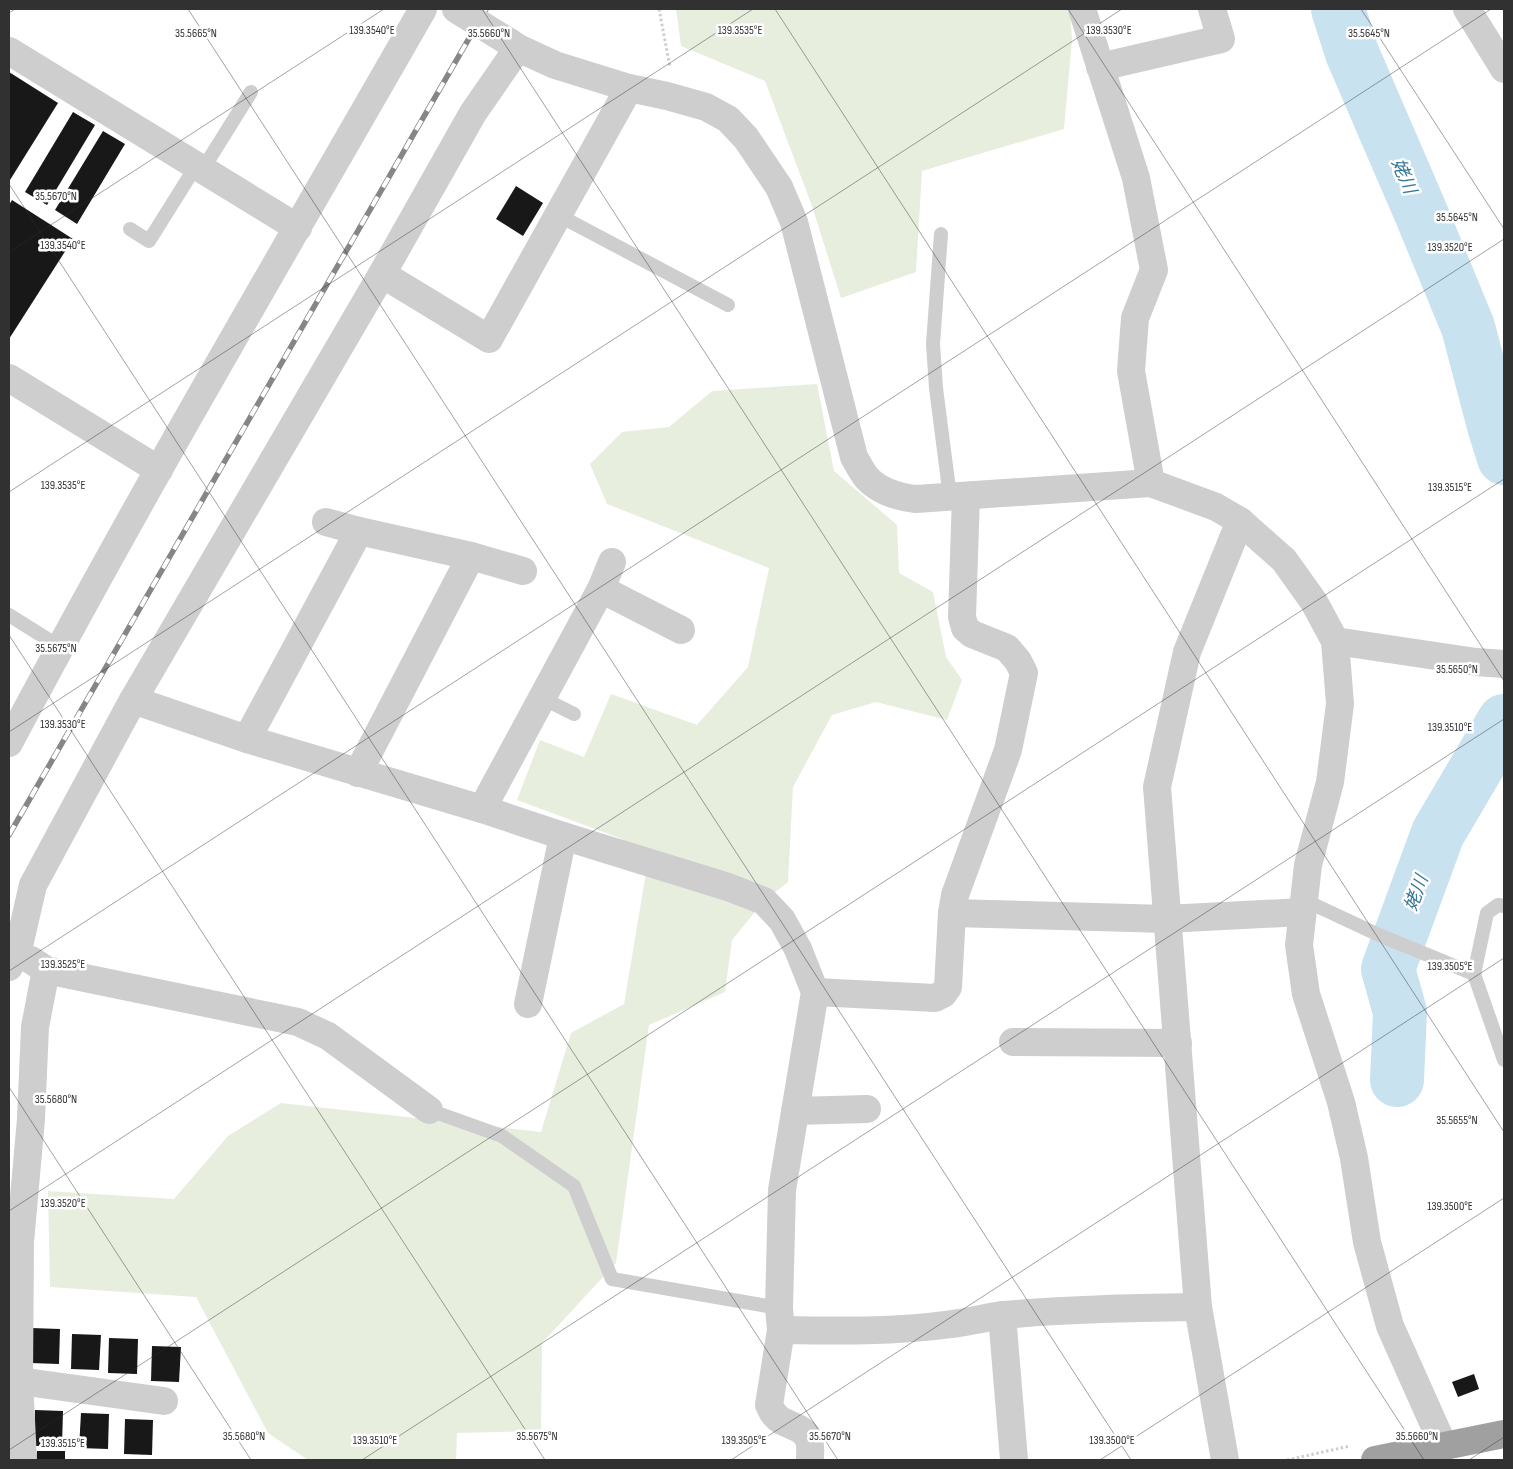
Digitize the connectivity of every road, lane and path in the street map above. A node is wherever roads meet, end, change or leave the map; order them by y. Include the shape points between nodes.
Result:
1 (424, 9) edge
2 (456, 9) edge
3 (659, 9) edge
4 (1082, 9) edge
5 (1212, 9) edge
6 (1467, 9) edge
7 (513, 45) junction
8 (9, 51) edge
9 (1501, 56) edge
10 (1100, 67) junction
11 (629, 88) junction
12 (251, 92) dead end
13 (676, 99) junction
14 (200, 167) junction
15 (558, 215) junction
16 (298, 228) junction
17 (130, 229) dead end
18 (940, 234) dead end
19 (382, 274) junction
20 (728, 305) dead end
21 (9, 378) edge
22 (159, 470) junction
23 (1151, 483) junction
24 (958, 497) junction
25 (1240, 521) junction
26 (326, 522) dead end
27 (359, 531) junction
28 (471, 556) junction
29 (612, 562) dead end
30 (523, 571) dead end
31 (600, 589) junction
32 (9, 616) edge
33 (681, 630) dead end
34 (1335, 641) junction
35 (60, 647) junction
36 (1504, 664) edge
37 (542, 698) junction
38 (133, 700) junction
39 (574, 714) dead end
40 (247, 739) junction
41 (9, 743) edge
42 (358, 773) junction
43 (482, 809) junction
44 (563, 836) junction
45 (1303, 906) junction
46 (1504, 906) edge
47 (952, 913) junction
48 (1166, 918) junction
49 (13, 959) edge
50 (46, 970) junction
51 (1474, 974) junction
52 (815, 992) junction
53 (528, 1004) dead end
54 (1013, 1042) dead end
55 (1178, 1043) junction
56 (1504, 1060) edge
57 (867, 1109) dead end
58 (429, 1110) joint
59 (795, 1111) junction
60 (1198, 1307) junction
61 (1002, 1315) junction
62 (780, 1319) junction
63 (18, 1381) junction
64 (164, 1401) dead end
65 (1504, 1434) edge
66 (1444, 1447) junction
67 (23, 1460) edge
68 (810, 1460) edge
69 (1014, 1460) edge
70 (1225, 1460) edge
71 (1375, 1460) edge

1 - 16 street
2 - 7 street, bridge
3 - 13 path
4 - 10 street
5 - 10 street via 1221,39
6 - 9 street
7 - 11 street via 555,65
7 - 19 street
8 - 14 street
10 - 23 street via 1136,178 1154,270 1135,318 1130,370
11 - 13 street
11 - 15 street
12 - 14 lane
13 - 24 street via 706,107 728,119 746,138 779,187 794,222 854,457 867,478 898,497
14 - 16 street
14 - 17 lane via 149,241
15 - 19 street via 489,339
15 - 20 lane
16 - 22 street
18 - 24 lane via 933,344 936,388
19 - 38 street
21 - 22 street
22 - 35 street
23 - 24 street
23 - 25 street via 1216,507
24 - 47 street via 965,628 1008,648 1024,674 1008,750 955,895
25 - 34 street via 1284,560 1314,602
25 - 48 street via 1187,652 1157,787
26 - 27 street
27 - 28 street
27 - 40 street
28 - 30 street
28 - 42 street
29 - 31 street
31 - 33 street
31 - 37 street
32 - 35 lane
34 - 36 street
34 - 45 street via 1340,704 1330,782 1308,865
35 - 41 street
37 - 39 lane
37 - 43 street
38 - 40 street
38 - 49 street via 33,885
40 - 42 street
42 - 43 street
43 - 44 street
44 - 52 street via 764,901 782,920
44 - 53 street
45 - 48 street
45 - 51 lane
45 - 66 street via 1299,945 1306,994 1341,1102 1354,1158 1367,1242 1390,1326
46 - 51 lane via 1498,905 1487,913
47 - 48 street
47 - 52 street via 948,987 943,994 935,998
48 - 55 street
49 - 50 street
50 - 58 street via 298,1022 328,1036
50 - 63 street via 35,1027 20,1242
51 - 56 lane
52 - 59 street
54 - 55 street
55 - 60 street
57 - 59 street
58 - 62 lane via 502,1136 574,1186 612,1279
59 - 62 street via 782,1190
60 - 61 street
60 - 70 street
61 - 62 street via 952,1324 847,1331
61 - 69 street
62 - 68 street via 770,1405 775,1416 805,1433
63 - 64 street
63 - 67 street
65 - 66 highway
66 - 71 highway

